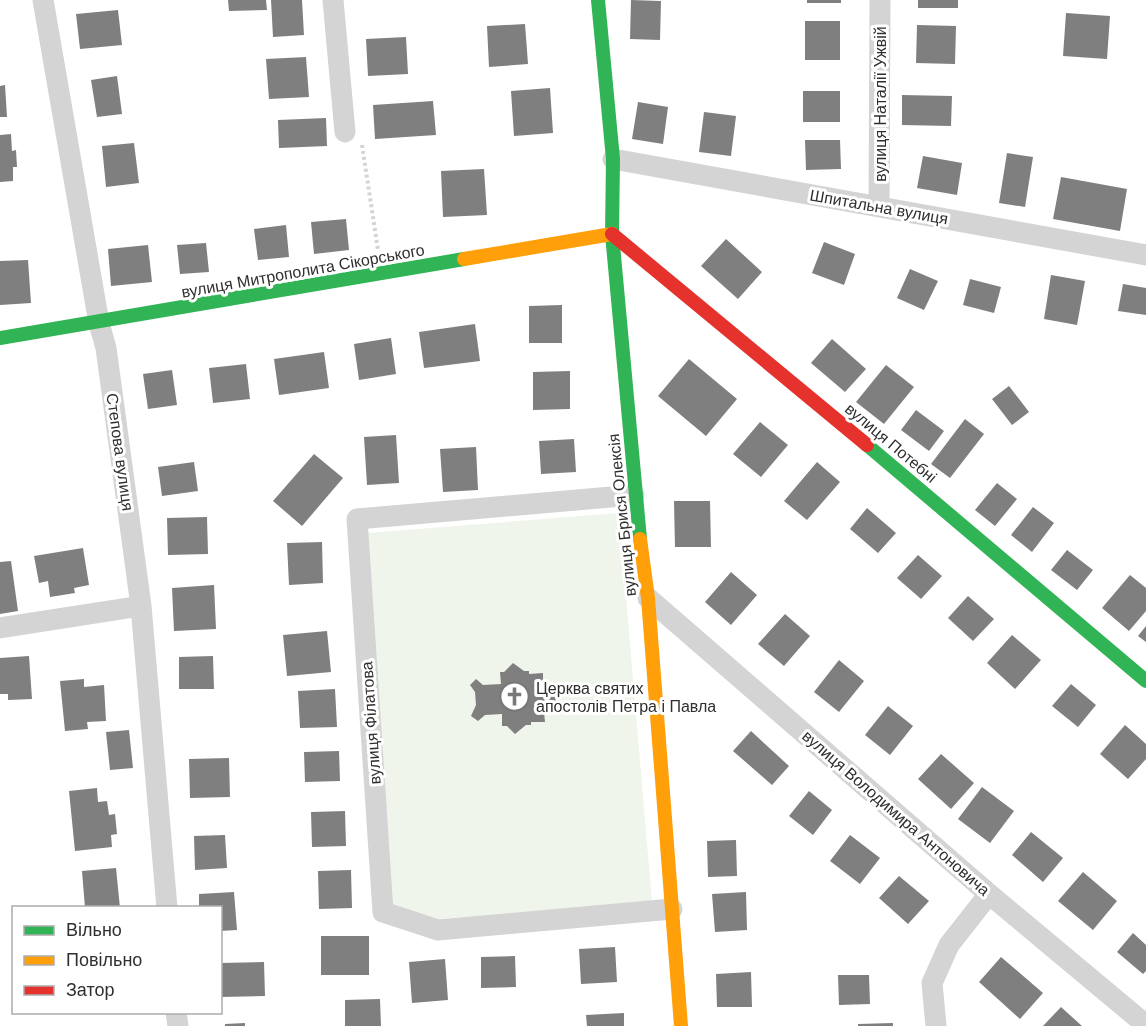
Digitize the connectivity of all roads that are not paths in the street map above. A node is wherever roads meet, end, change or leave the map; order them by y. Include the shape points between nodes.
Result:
1 (43, 0) edge
2 (333, 0) edge
3 (598, 0) edge
4 (880, 0) edge
5 (345, 132) road end
6 (613, 159) junction
7 (879, 207) junction
8 (612, 234) junction
9 (1146, 255) edge
10 (99, 323) junction
11 (0, 338) edge
12 (634, 495) junction
13 (648, 598) junction
14 (141, 606) junction
15 (0, 628) edge
16 (1146, 681) edge
17 (989, 894) junction
18 (167, 906) edge
19 (672, 909) junction
20 (1146, 1025) edge
21 (681, 1026) edge
22 (936, 1026) edge

1 - 10 street, Степова вулиця
2 - 5 street
3 - 6 street, вулиця Брися Олексія
4 - 7 street, вулиця Наталії Ужвій
6 - 7 street, Шпитальна вулиця
6 - 8 street, вулиця Брися Олексія
7 - 9 street, Шпитальна вулиця
8 - 10 street, вулиця Митрополита Сікорського
8 - 12 street, вулиця Брися Олексія
8 - 16 street, вулиця Потебні
10 - 11 street, вулиця Митрополита Сікорського
10 - 14 street, Степова вулиця via 106,348
12 - 13 street, вулиця Брися Олексія
12 - 19 street, вулиця Філатова via 357,519 383,912 438,930
13 - 17 street, вулиця Володимира Антоновича
13 - 19 street, вулиця Брися Олексія
14 - 15 street
14 - 18 street, Степова вулиця
17 - 20 street, вулиця Володимира Антоновича
17 - 22 street via 950,945 932,983
19 - 21 street, вулиця Брися Олексія

